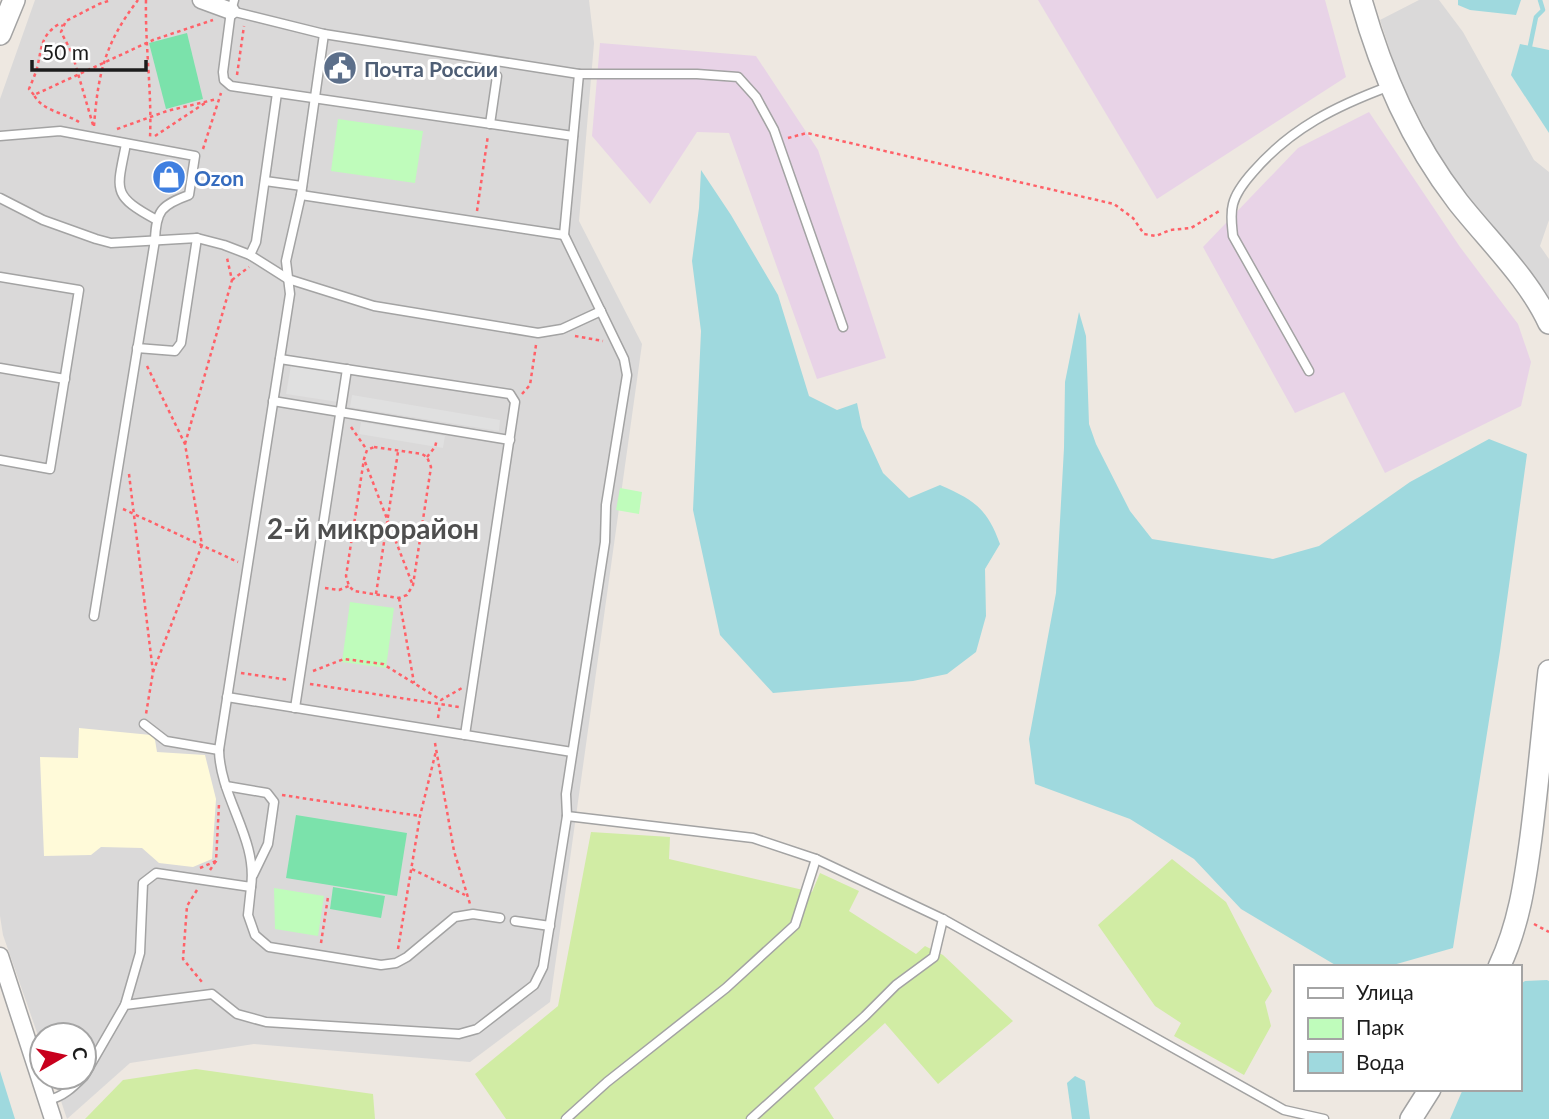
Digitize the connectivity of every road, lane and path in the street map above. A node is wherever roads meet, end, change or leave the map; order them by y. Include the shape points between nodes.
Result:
1 (14, 0) edge
2 (111, 0) edge
3 (138, 0) edge
4 (146, 0) edge
5 (201, 0) edge
6 (1361, 0) edge
7 (235, 11) edge
8 (64, 26) junction
9 (0, 34) edge
10 (324, 34) junction
11 (145, 43) junction
12 (103, 63) junction
13 (579, 74) junction
14 (78, 75) junction
15 (497, 76) dead end
16 (234, 86) junction
17 (1390, 86) junction
18 (277, 93) junction
19 (34, 95) junction
20 (314, 98) junction
21 (217, 99) junction
22 (208, 101) junction
23 (151, 117) junction
24 (490, 124) junction
25 (92, 133) junction
26 (0, 136) edge
27 (573, 136) junction
28 (777, 141) junction
29 (149, 143) junction
30 (126, 144) junction
31 (195, 156) junction
32 (265, 181) junction
33 (301, 190) junction
34 (0, 198) edge
35 (1233, 203) junction
36 (155, 219) junction
37 (475, 221) junction
38 (564, 235) junction
39 (197, 238) junction
40 (155, 240) junction
41 (224, 245) junction
42 (254, 258) junction
43 (0, 277) edge
44 (288, 279) junction
45 (232, 281) junction
46 (601, 311) junction
47 (1549, 323) edge
48 (843, 327) dead end
49 (541, 332) junction
50 (617, 343) junction
51 (137, 348) junction
52 (280, 359) junction
53 (0, 368) edge
54 (347, 369) junction
55 (1309, 371) dead end
56 (65, 379) junction
57 (273, 401) junction
58 (516, 402) junction
59 (341, 412) junction
60 (438, 428) junction
61 (510, 440) junction
62 (185, 444) junction
63 (367, 450) junction
64 (398, 451) junction
65 (427, 457) junction
66 (364, 459) junction
67 (0, 460) edge
68 (128, 466) dead end
69 (112, 504) junction
70 (134, 514) junction
71 (387, 519) junction
72 (202, 545) junction
73 (247, 566) junction
74 (413, 585) junction
75 (314, 586) junction
76 (349, 586) junction
77 (376, 594) junction
78 (399, 598) junction
79 (94, 616) dead end
80 (153, 671) junction
81 (1549, 671) edge
82 (238, 672) dead end
83 (299, 679) junction
84 (473, 681) junction
85 (414, 683) junction
86 (227, 697) junction
87 (440, 702) junction
88 (295, 708) junction
89 (469, 709) junction
90 (144, 724) joint
91 (437, 725) dead end
92 (465, 735) junction
93 (435, 740) dead end
94 (219, 750) junction
95 (436, 751) junction
96 (572, 752) junction
97 (226, 786) junction
98 (267, 793) junction
99 (220, 802) dead end
100 (567, 816) junction
101 (420, 817) junction
102 (816, 859) junction
103 (216, 861) junction
104 (412, 869) junction
105 (253, 875) junction
106 (180, 877) junction
107 (203, 880) junction
108 (251, 887) junction
109 (467, 895) junction
110 (328, 897) dead end
111 (472, 914) junction
112 (500, 918) dead end
113 (943, 919) junction
114 (515, 921) dead end
115 (550, 926) junction
116 (319, 955) junction
117 (0, 956) edge
118 (396, 963) junction
119 (1500, 965) edge
120 (212, 994) junction
121 (125, 1004) junction
122 (98, 1052) edge
123 (68, 1091) edge
124 (1429, 1091) edge
125 (48, 1100) junction
126 (53, 1119) edge
127 (566, 1119) edge
128 (751, 1119) edge
129 (1324, 1119) edge
130 (1411, 1119) edge

1 - 9 street
2 - 8 path
3 - 12 path via 118,26
4 - 11 path
5 - 7 street
6 - 17 street
7 - 10 lane
7 - 11 path
7 - 16 path
7 - 16 lane via 223,72 224,80
8 - 14 path via 61,32
8 - 19 path via 59,24 44,36 29,89
10 - 13 lane
10 - 20 lane
11 - 12 path
11 - 23 path
12 - 14 path
12 - 25 path
13 - 27 lane
13 - 28 lane via 738,77 756,97
14 - 19 path
14 - 25 path
15 - 24 lane
16 - 18 lane
16 - 21 path
17 - 35 lane via 1342,104 1300,129 1269,154
17 - 47 street via 1434,168 1535,297
18 - 20 lane
18 - 32 lane
19 - 25 path via 44,107 81,123
20 - 24 lane
20 - 33 lane
21 - 22 path
21 - 31 path via 202,151
22 - 23 path
22 - 29 path
23 - 25 path
23 - 29 path
24 - 27 lane
24 - 37 path
25 - 26 lane
25 - 30 lane
27 - 38 lane
28 - 35 path via 807,133 1114,204 1133,218 1144,234 1156,236 1191,228
28 - 48 lane
29 - 30 lane
29 - 31 lane
30 - 36 lane via 118,183 122,197
31 - 36 lane via 188,195 162,208
32 - 33 lane
32 - 42 lane
33 - 37 lane
33 - 44 lane via 286,261
34 - 40 lane via 96,239 111,243
35 - 55 lane via 1233,236
36 - 40 lane
37 - 38 lane
38 - 46 lane
39 - 40 lane
39 - 41 lane
39 - 51 lane via 181,343 167,352
40 - 51 lane
41 - 42 lane
41 - 45 path
42 - 44 lane
42 - 45 path
43 - 56 lane via 79,290
44 - 49 lane via 374,306
44 - 52 lane
45 - 62 path
46 - 49 lane via 562,329
46 - 50 lane
49 - 50 path
49 - 58 path via 530,385
50 - 96 lane via 627,375
51 - 62 path
51 - 69 lane
52 - 54 lane
52 - 57 lane
53 - 56 lane
54 - 58 lane via 510,394
54 - 59 lane
56 - 67 lane via 50,469
57 - 59 lane
57 - 73 lane
58 - 61 lane
59 - 60 lane
59 - 63 path
59 - 75 lane
60 - 61 lane
60 - 65 path via 435,447
61 - 84 lane
62 - 72 path
63 - 64 path
63 - 66 path
64 - 65 path
64 - 71 path
65 - 74 path via 431,467
66 - 71 path
66 - 76 path via 346,576
68 - 70 path
69 - 70 path
69 - 79 lane
70 - 72 path
70 - 80 path
71 - 74 path
71 - 77 path
72 - 73 path
72 - 80 path
73 - 86 lane
74 - 78 path
75 - 76 path via 339,590
75 - 83 lane
76 - 77 path
77 - 78 path
78 - 85 path
80 - 90 path
81 - 119 street via 1524,887
82 - 83 path
83 - 85 path via 344,659 383,664
83 - 87 path
83 - 88 lane
84 - 87 path
84 - 89 lane
85 - 87 path
86 - 88 lane
86 - 94 lane
87 - 89 path
87 - 91 path
88 - 92 lane
89 - 92 lane
90 - 94 lane via 166,741
92 - 96 lane
93 - 95 path
94 - 97 lane
95 - 101 path
95 - 109 path
96 - 100 lane
97 - 98 lane
97 - 105 lane
98 - 101 path
98 - 105 lane via 274,803 268,844
99 - 103 path
100 - 102 lane via 753,838
100 - 115 lane
101 - 104 path
102 - 113 lane
102 - 127 lane via 795,925
103 - 106 path
103 - 107 path
104 - 109 path
104 - 118 path
105 - 108 lane
106 - 107 lane
106 - 121 lane via 156,873 143,883 140,953
107 - 108 lane
107 - 120 path via 187,906 183,959
108 - 116 lane via 248,915 255,935 269,947
109 - 111 path
110 - 116 path
111 - 112 lane
111 - 118 lane via 455,917
113 - 128 lane via 934,957 896,985
113 - 129 lane via 1284,1110
114 - 115 lane
115 - 120 lane via 543,967 534,985 477,1029 459,1034 266,1022 237,1014
116 - 118 lane via 381,965
117 - 125 street
120 - 121 lane
121 - 122 lane
123 - 125 lane
124 - 130 street
125 - 126 street

